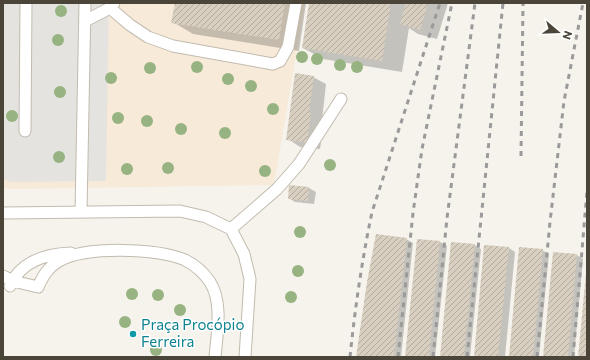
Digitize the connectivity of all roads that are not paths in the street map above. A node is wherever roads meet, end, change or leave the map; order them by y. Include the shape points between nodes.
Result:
1 (26, 3) edge
2 (85, 3) edge
3 (296, 3) edge
4 (112, 6) edge
5 (85, 21) junction
6 (341, 99) dead end
7 (25, 131) dead end
8 (81, 212) junction
9 (3, 213) edge
10 (231, 229) junction
11 (86, 252) junction
12 (9, 281) edge
13 (215, 357) edge
14 (245, 357) edge

1 - 7 lane
2 - 5 lane
3 - 4 lane via 288,47 280,62 273,64 173,46 148,37 130,25
4 - 5 lane
5 - 8 lane
6 - 10 lane via 294,169 276,189
8 - 9 lane
8 - 10 lane via 180,211 206,217
10 - 14 lane via 244,254 250,279
11 - 12 lane via 47,255 29,264
11 - 12 lane via 50,267 38,287
11 - 13 lane via 133,251 163,254 185,260 200,269 210,283 216,301 218,318

